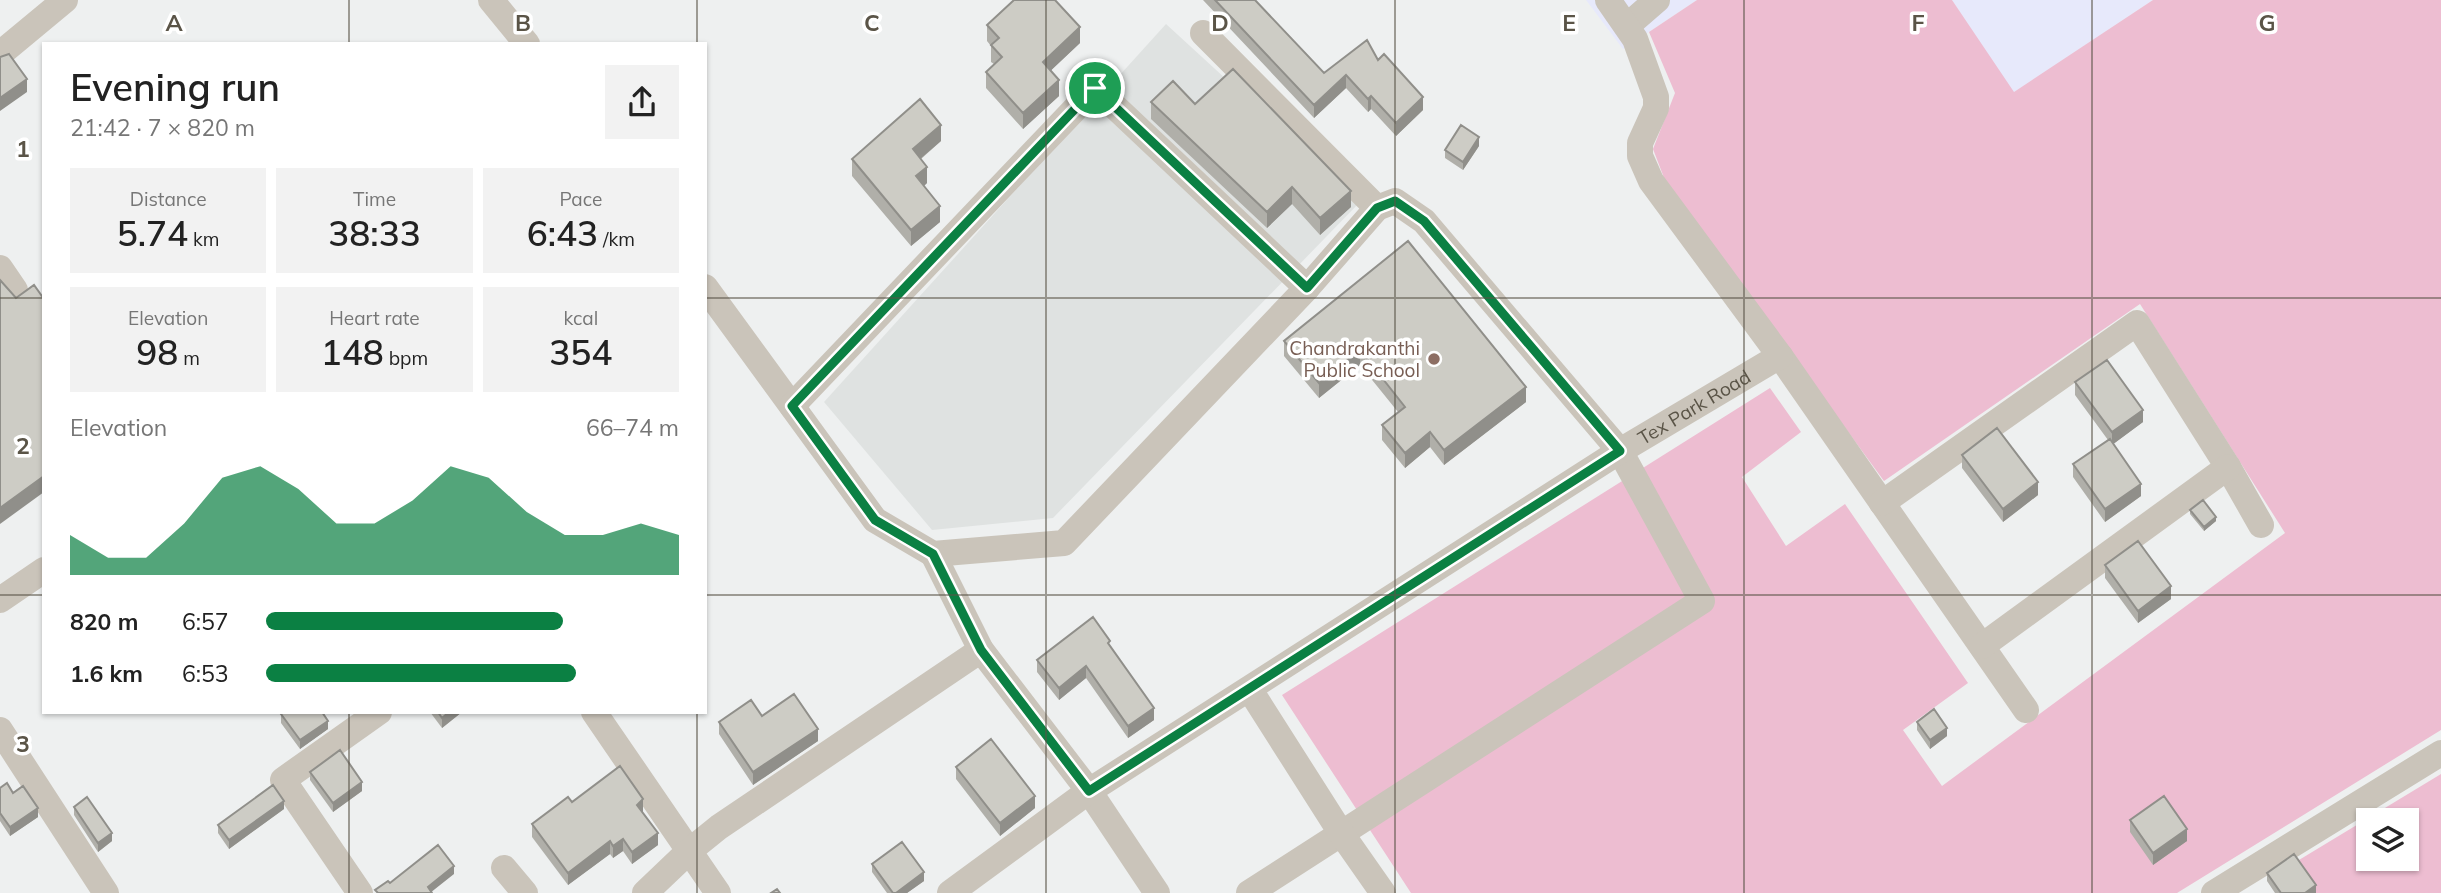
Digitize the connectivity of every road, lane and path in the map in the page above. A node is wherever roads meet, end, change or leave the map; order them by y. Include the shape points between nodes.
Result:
1 (65, 0) edge
2 (491, 0) edge
3 (1608, 0) edge
4 (1657, 0) edge
5 (1203, 33) dead end
6 (1631, 33) junction
7 (519, 34) edge
8 (0, 54) edge
9 (1377, 208) junction
10 (0, 268) edge
11 (1307, 288) junction
12 (15, 290) dead end
13 (707, 290) edge
14 (1780, 356) junction
15 (792, 406) junction
16 (1620, 451) junction
17 (2228, 467) junction
18 (1882, 503) junction
19 (2261, 525) dead end
20 (933, 554) junction
21 (42, 571) edge
22 (0, 600) edge
23 (1982, 646) junction
24 (981, 650) junction
25 (1250, 690) junction
26 (2026, 710) dead end
27 (376, 714) edge
28 (595, 714) edge
29 (0, 730) edge
30 (2441, 753) edge
31 (1089, 791) junction
32 (1341, 833) junction
33 (688, 852) junction
34 (504, 868) dead end
35 (106, 893) edge
36 (360, 893) edge
37 (525, 893) edge
38 (645, 893) edge
39 (718, 893) edge
40 (950, 893) edge
41 (1157, 893) edge
42 (1249, 893) edge
43 (1383, 893) edge
44 (2214, 893) edge

1 - 8 street
2 - 7 street
3 - 6 street
4 - 6 street
5 - 9 street
6 - 14 street via 1656,97 1656,108 1640,143 1644,169
9 - 11 street
9 - 16 street via 1395,201 1424,221
10 - 12 street
11 - 15 street via 1095,88
11 - 20 street via 1064,543
13 - 15 street
14 - 16 street, Tex Park Road
14 - 18 street
15 - 20 street via 875,520
16 - 25 street, Tex Park Road
16 - 32 street via 1702,601
17 - 18 street via 2137,323
17 - 19 street
17 - 23 street
18 - 23 street
20 - 24 street
21 - 22 street
23 - 26 street
24 - 31 street
24 - 33 street
25 - 31 street, Tex Park Road
25 - 32 street
27 - 36 street via 283,780
28 - 33 street
29 - 35 street
30 - 44 street
31 - 40 street, Tex Park Road
31 - 41 street
32 - 42 street
32 - 43 street
33 - 38 street
33 - 39 street
34 - 37 street

